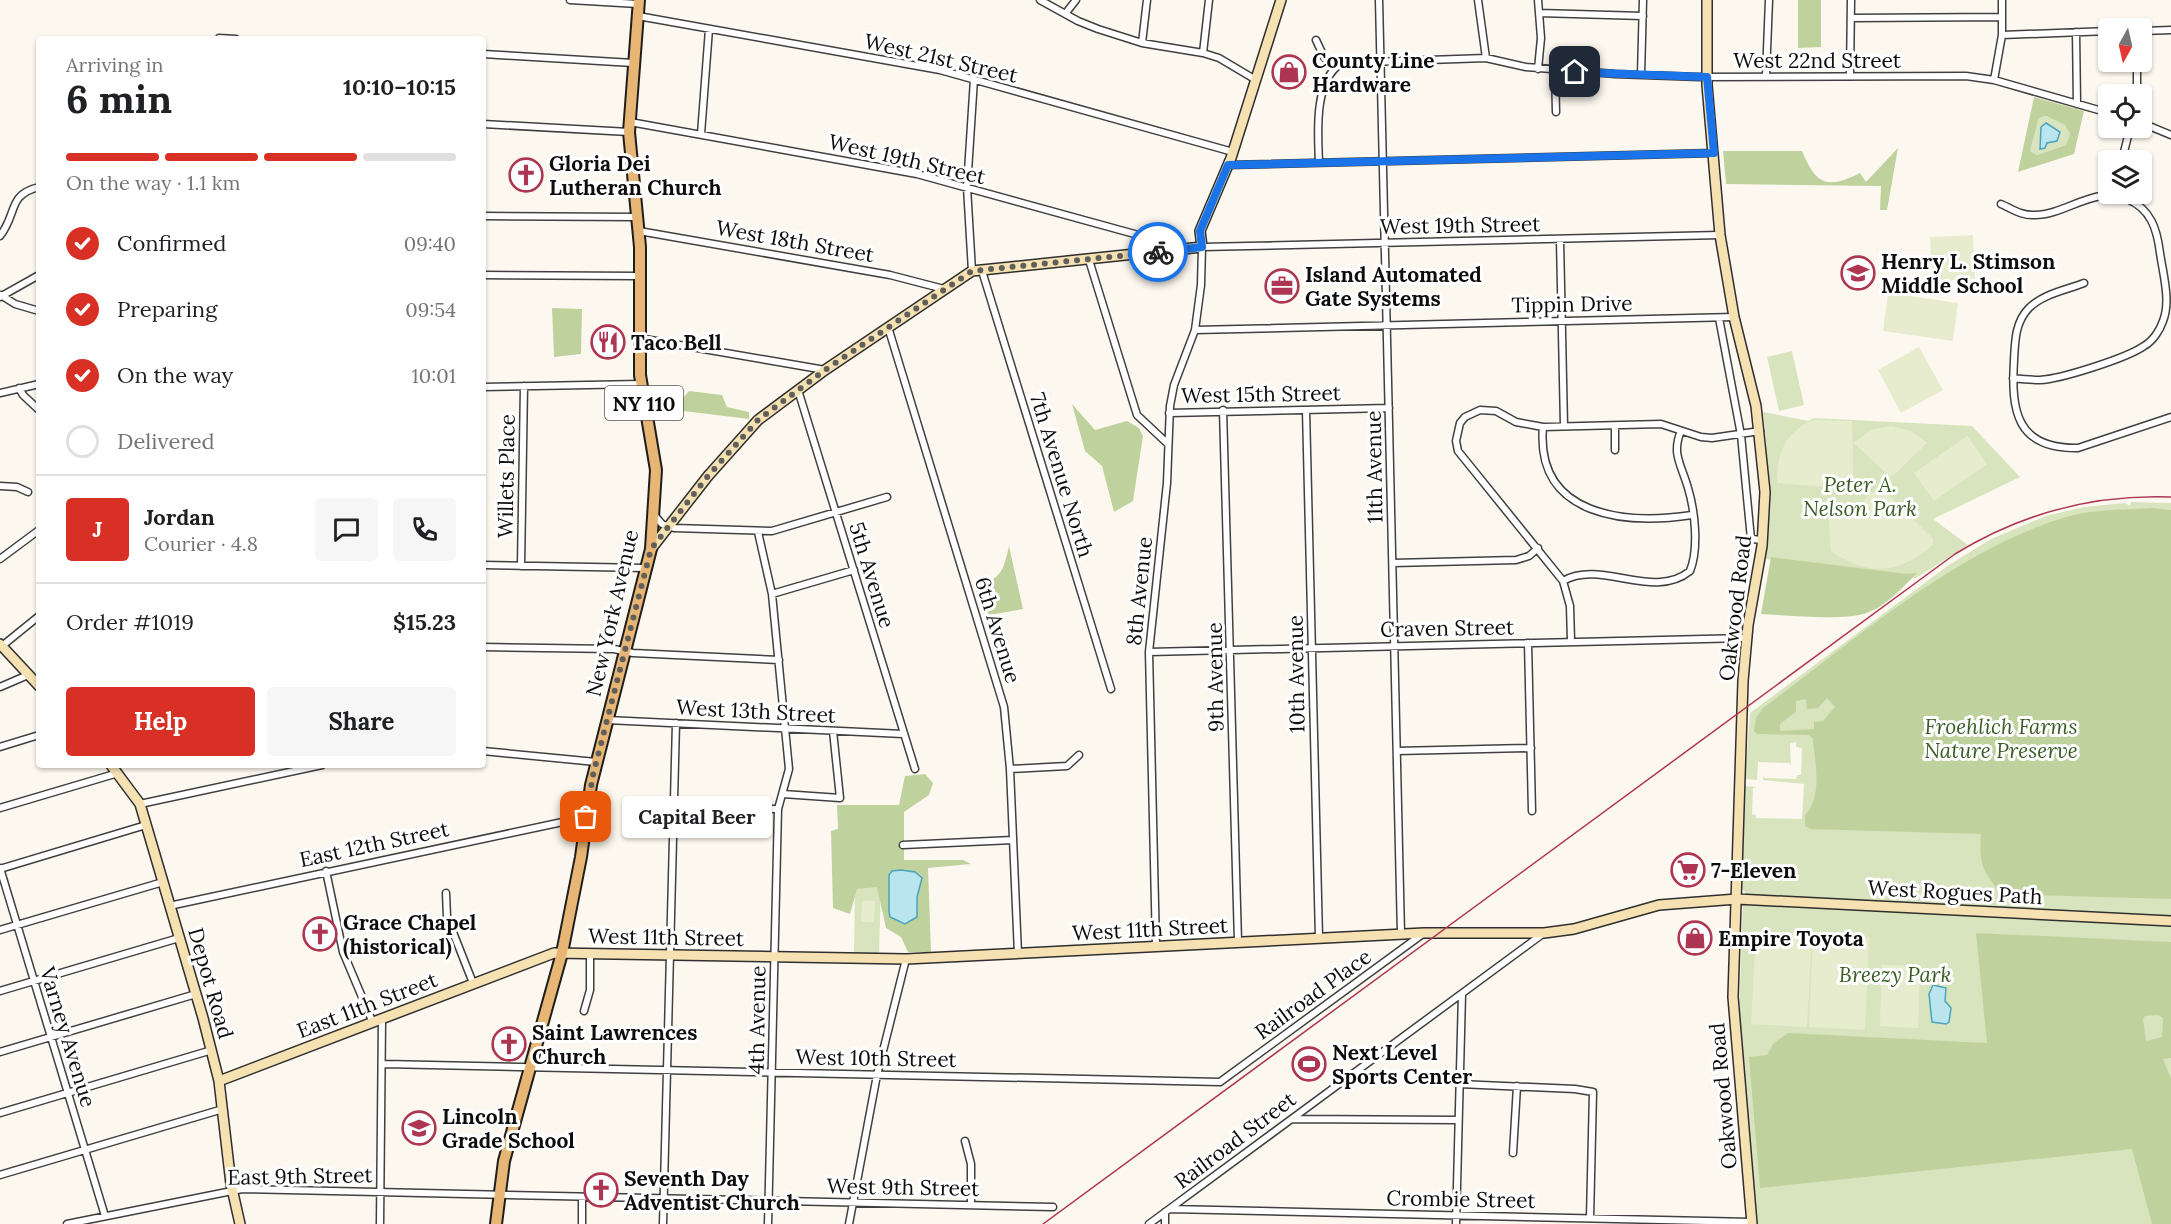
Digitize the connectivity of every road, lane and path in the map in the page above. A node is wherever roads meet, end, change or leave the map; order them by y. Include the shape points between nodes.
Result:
1 (570, 0) edge
2 (1040, 0) edge
3 (1076, 0) edge
4 (1147, 0) edge
5 (1209, 0) edge
6 (1281, 0) edge
7 (1379, 0) edge
8 (1478, 0) edge
9 (1538, 0) edge
10 (1643, 0) edge
11 (1707, 0) edge
12 (1769, 0) edge
13 (1851, 0) edge
14 (2002, 0) edge
15 (639, 2) edge
16 (1539, 13) junction
17 (1065, 14) junction
18 (638, 16) junction
19 (1643, 16) junction
20 (2002, 17) junction
21 (1851, 18) junction
22 (709, 29) junction
23 (2171, 30) edge
24 (2152, 31) edge
25 (2076, 32) junction
26 (2098, 32) edge
27 (2002, 35) junction
28 (1316, 40) dead end
29 (1142, 43) junction
30 (1203, 52) junction
31 (486, 54) edge
32 (1486, 58) junction
33 (633, 63) junction
34 (1380, 63) junction
35 (1334, 67) junction
36 (1538, 69) junction
37 (1555, 70) junction
38 (1641, 75) junction
39 (1766, 75) junction
40 (1850, 76) junction
41 (1707, 77) junction
42 (974, 79) junction
43 (1256, 80) junction
44 (1994, 80) junction
45 (2077, 104) junction
46 (2098, 110) edge
47 (1556, 112) dead end
48 (486, 124) edge
49 (629, 127) junction
50 (2152, 127) edge
51 (701, 134) junction
52 (2171, 135) edge
53 (1233, 152) junction
54 (1714, 153) junction
55 (1382, 161) junction
56 (1319, 163) junction
57 (1228, 165) junction
58 (967, 187) junction
59 (36, 188) edge
60 (2098, 196) edge
61 (2001, 204) dead end
62 (2136, 204) edge
63 (486, 216) edge
64 (638, 217) junction
65 (639, 231) junction
66 (1720, 235) junction
67 (0, 236) edge
68 (1560, 240) junction
69 (1385, 243) junction
70 (1202, 247) junction
71 (1170, 250) junction
72 (1089, 260) junction
73 (977, 271) junction
74 (486, 275) edge
75 (639, 276) junction
76 (36, 277) edge
77 (2084, 283) dead end
78 (944, 289) junction
79 (1, 296) edge
80 (36, 310) edge
81 (1734, 317) junction
82 (1719, 318) junction
83 (1563, 321) junction
84 (1387, 325) junction
85 (888, 327) junction
86 (1195, 330) junction
87 (639, 338) junction
88 (825, 370) junction
89 (2013, 378) junction
90 (641, 384) junction
91 (36, 385) edge
92 (524, 386) junction
93 (486, 387) edge
94 (19, 388) junction
95 (798, 390) junction
96 (0, 393) edge
97 (36, 407) edge
98 (1389, 408) junction
99 (1223, 410) junction
100 (1306, 410) junction
101 (1169, 413) junction
102 (2171, 417) edge
103 (1564, 426) junction
104 (1615, 426) junction
105 (1543, 427) junction
106 (1681, 431) junction
107 (1760, 431) junction
108 (1741, 435) junction
109 (1168, 444) junction
110 (1615, 450) dead end
111 (0, 486) edge
112 (28, 492) dead end
113 (887, 497) dead end
114 (836, 513) junction
115 (1692, 515) junction
116 (654, 516) junction
117 (669, 527) junction
118 (36, 532) edge
119 (758, 532) junction
120 (1763, 540) junction
121 (1538, 548) junction
122 (651, 549) junction
123 (0, 559) edge
124 (1393, 563) junction
125 (486, 565) edge
126 (521, 566) junction
127 (645, 568) junction
128 (854, 570) junction
129 (1563, 581) junction
130 (772, 594) junction
131 (36, 618) edge
132 (1746, 638) junction
133 (1570, 641) junction
134 (1528, 643) junction
135 (1, 645) edge
136 (1395, 645) junction
137 (486, 647) edge
138 (1313, 648) junction
139 (1231, 649) junction
140 (624, 651) junction
141 (1149, 652) junction
142 (779, 660) junction
143 (28, 675) junction
144 (36, 684) edge
145 (0, 687) edge
146 (1111, 689) dead end
147 (607, 720) junction
148 (676, 723) junction
149 (786, 729) junction
150 (833, 731) junction
151 (903, 734) junction
152 (36, 736) edge
153 (0, 747) edge
154 (1531, 748) junction
155 (486, 751) edge
156 (1397, 751) junction
157 (1079, 755) dead end
158 (596, 762) junction
159 (114, 768) edge
160 (308, 768) edge
161 (915, 769) dead end
162 (1010, 769) junction
163 (118, 773) junction
164 (783, 794) junction
165 (140, 804) junction
166 (0, 808) edge
167 (673, 809) junction
168 (778, 809) junction
169 (1532, 811) dead end
170 (586, 817) junction
171 (146, 825) junction
172 (1013, 840) junction
173 (903, 845) dead end
174 (0, 869) edge
175 (326, 871) junction
176 (163, 882) junction
177 (447, 893) dead end
178 (1737, 899) junction
179 (169, 906) junction
180 (2171, 921) edge
181 (17, 926) junction
182 (0, 930) edge
183 (1424, 933) junction
184 (1544, 933) junction
185 (1401, 934) junction
186 (179, 938) junction
187 (1319, 938) junction
188 (1238, 942) junction
189 (1156, 946) junction
190 (562, 953) junction
191 (1018, 954) junction
192 (590, 955) junction
193 (669, 956) junction
194 (775, 957) junction
195 (906, 959) junction
196 (33, 981) junction
197 (473, 983) junction
198 (0, 991) edge
199 (196, 994) junction
200 (1462, 994) junction
201 (584, 1011) dead end
202 (377, 1021) junction
203 (51, 1037) junction
204 (212, 1050) junction
205 (0, 1052) edge
206 (384, 1064) junction
207 (531, 1066) junction
208 (666, 1070) junction
209 (772, 1072) junction
210 (877, 1075) junction
211 (219, 1081) junction
212 (1220, 1082) joint
213 (1459, 1084) junction
214 (1517, 1086) junction
215 (68, 1093) junction
216 (223, 1109) junction
217 (0, 1113) edge
218 (1291, 1119) junction
219 (1458, 1120) junction
220 (965, 1141) dead end
221 (85, 1149) junction
222 (1513, 1153) dead end
223 (0, 1175) edge
224 (232, 1190) junction
225 (381, 1191) junction
226 (500, 1195) junction
227 (582, 1197) junction
228 (664, 1199) junction
229 (769, 1201) junction
230 (853, 1203) junction
231 (971, 1205) junction
232 (1053, 1207) dead end
233 (1167, 1211) junction
234 (105, 1216) junction
235 (1456, 1216) junction
236 (1590, 1218) junction
237 (1752, 1223) edge
238 (67, 1224) edge
239 (240, 1224) edge
240 (380, 1224) edge
241 (496, 1224) edge
242 (582, 1224) edge
243 (663, 1224) edge
244 (768, 1224) edge
245 (849, 1224) edge
246 (1149, 1224) edge
247 (1165, 1224) edge
248 (1456, 1224) edge

1 - 15 street
2 - 17 street
3 - 17 street
4 - 29 street
5 - 30 street
6 - 43 street
7 - 34 street, 11th Avenue
8 - 32 street
9 - 16 street
10 - 19 street
11 - 41 street, Oakwood Road
12 - 39 street
13 - 21 street
14 - 20 street
15 - 18 main road, New York Avenue / NY 110
16 - 19 street
16 - 36 street
17 - 29 street via 1088,26
18 - 22 street, West 21st Street
18 - 33 main road, New York Avenue / NY 110
19 - 38 street
20 - 21 street
20 - 27 street
21 - 40 street
22 - 42 street, West 21st Street
22 - 51 street
23 - 24 street
25 - 26 street
25 - 27 street
25 - 45 street
27 - 44 street
28 - 35 street
29 - 30 street
30 - 43 street
31 - 33 street
32 - 34 street, West 22nd Street
32 - 36 street, West 22nd Street
33 - 49 main road, New York Avenue / NY 110
34 - 35 street, West 22nd Street via 1342,63
34 - 55 street, 11th Avenue
35 - 56 street via 1318,114
36 - 37 street, West 22nd Street
37 - 38 street, West 22nd Street
37 - 47 street
38 - 41 street, West 22nd Street
39 - 40 street, West 22nd Street
39 - 41 street, West 22nd Street
40 - 44 street, West 22nd Street via 1966,76
41 - 54 street, Oakwood Road
42 - 53 street, West 21st Street
42 - 58 street, 7th Avenue North
43 - 53 street
44 - 45 street, West 22nd Street
45 - 46 street, West 22nd Street
48 - 49 street, West 19th Street
49 - 51 street, West 19th Street
49 - 64 main road, New York Avenue / NY 110
50 - 52 street
51 - 58 street, West 19th Street
53 - 57 street
54 - 55 street
54 - 66 street, Oakwood Road
55 - 56 street
55 - 69 street, 11th Avenue
56 - 57 street
57 - 70 street via 1200,231
58 - 71 street, West 19th Street via 1160,241
58 - 73 street, 7th Avenue North
59 - 67 street via 17,198
60 - 61 street via 2035,216
62 - 89 street via 2156,226 2166,298 2164,320 2158,332 2134,351 2059,377
63 - 64 street
64 - 65 main road, New York Avenue / NY 110
65 - 75 main road, New York Avenue / NY 110
65 - 78 street, West 18th Street via 890,275
66 - 68 street, West 19th Street
66 - 81 street, Oakwood Road
68 - 69 street, West 19th Street
68 - 83 street
69 - 70 street, West 19th Street
69 - 84 street, 11th Avenue
70 - 71 street
70 - 86 street, 8th Avenue
71 - 72 street
72 - 73 street
72 - 109 street via 1137,415
73 - 78 street
73 - 146 street, 7th Avenue North
74 - 75 street
75 - 87 main road, New York Avenue / NY 110
76 - 79 street
77 - 89 street via 2046,297 2028,309 2017,329
78 - 85 street
79 - 80 street
81 - 82 street, Tippin Drive
81 - 107 street, Oakwood Road
82 - 83 street, Tippin Drive
82 - 108 street
83 - 84 street, Tippin Drive
83 - 103 street
84 - 86 street, Tippin Drive
84 - 98 street, 11th Avenue
85 - 88 street
85 - 162 street, 6th Avenue via 1004,707
86 - 101 street, 8th Avenue via 1174,385
87 - 88 street
87 - 90 main road, New York Avenue / NY 110
88 - 95 street
89 - 102 street via 2018,418 2035,438 2048,446 2078,448
90 - 92 street
90 - 116 main road, New York Avenue / NY 110 via 656,470
91 - 94 street
92 - 93 street
92 - 126 street, Willets Place
94 - 96 street
94 - 97 street
95 - 114 street, 5th Avenue
95 - 117 street via 758,420
98 - 100 street, West 15th Street
98 - 124 street, 11th Avenue
99 - 100 street, West 15th Street
99 - 101 street, West 15th Street
99 - 139 street, 9th Avenue
100 - 138 street, 10th Avenue
101 - 109 street, 8th Avenue
103 - 104 street
103 - 105 street
104 - 106 street via 1661,424
104 - 110 street
105 - 115 street via 1545,465 1559,486 1579,504 1602,515 1631,519
105 - 121 street via 1516,422 1496,411 1480,410 1460,423 1456,441 1458,451
106 - 108 street via 1701,437
106 - 115 street via 1676,456 1689,490
107 - 108 street
107 - 120 street, Oakwood Road via 1765,492
108 - 120 street via 1751,539
109 - 141 street, 8th Avenue
111 - 112 street
113 - 114 street
114 - 119 street
114 - 128 street, 5th Avenue
115 - 129 street via 1696,547 1694,560 1684,575 1635,581 1585,573
116 - 117 street
116 - 122 main road, New York Avenue / NY 110
117 - 119 street
117 - 122 street
118 - 123 street
119 - 130 street, 4th Avenue
120 - 132 street, Oakwood Road
121 - 124 street via 1516,560
121 - 129 street
122 - 127 main road, New York Avenue / NY 110
124 - 136 street, 11th Avenue
125 - 126 street
126 - 127 street
127 - 140 main road, New York Avenue / NY 110
128 - 130 street
128 - 151 street, 5th Avenue
129 - 133 street via 1570,606
130 - 142 street, 4th Avenue
131 - 135 street
132 - 133 street, Craven Street
132 - 178 street, Oakwood Road
133 - 134 street, Craven Street
134 - 136 street, Craven Street
134 - 154 street
135 - 143 street
136 - 138 street, Craven Street
136 - 156 street, 11th Avenue
137 - 140 street
138 - 139 street, Craven Street
138 - 187 street, 10th Avenue
139 - 141 street, Craven Street
139 - 188 street, 9th Avenue
140 - 142 street
140 - 147 main road, New York Avenue / NY 110
141 - 189 street, 8th Avenue
142 - 149 street, 4th Avenue
143 - 144 street
143 - 145 street
147 - 148 street, West 13th Street
147 - 158 main road, New York Avenue / NY 110
148 - 149 street, West 13th Street
148 - 167 street
149 - 150 street, West 13th Street
149 - 164 street, 4th Avenue via 789,769
150 - 151 street, West 13th Street
150 - 164 street via 840,798
151 - 161 street, 5th Avenue
152 - 153 street
154 - 156 street
154 - 169 street
155 - 158 street
156 - 185 street, 11th Avenue
157 - 162 street via 1067,766
158 - 170 main road, New York Avenue / NY 110
159 - 163 street, Depot Road
160 - 165 street
162 - 172 street, 6th Avenue
163 - 165 street, Depot Road
163 - 166 street
164 - 168 street, 4th Avenue
165 - 171 street, Depot Road
167 - 168 street
167 - 193 street
168 - 194 street, 4th Avenue
170 - 175 street, East 12th Street
170 - 190 main road, New York Avenue / NY 110
171 - 174 street
171 - 176 street, Depot Road
172 - 173 street
172 - 191 street, 6th Avenue
174 - 181 street, Varney Avenue
175 - 179 street, East 12th Street
175 - 202 street via 344,952
176 - 179 street, Depot Road
176 - 181 street
177 - 197 street via 447,916
178 - 180 street, West Rogues Path
178 - 184 street, West 11th Street via 1659,905 1574,929
178 - 237 street, Oakwood Road via 1734,1017
179 - 186 street, Depot Road
181 - 182 street
181 - 196 street, Varney Avenue
183 - 184 street, West 11th Street
183 - 185 street, West 11th Street
183 - 212 street, Railroad Place
184 - 200 street, Railroad Street
185 - 187 street, West 11th Street
186 - 196 street
186 - 199 street, Depot Road
187 - 188 street, West 11th Street
188 - 189 street, West 11th Street
189 - 191 street, West 11th Street
190 - 192 street, West 11th Street
190 - 197 street, East 11th Street
190 - 207 main road, New York Avenue / NY 110
191 - 195 street, West 11th Street
192 - 193 street, West 11th Street
192 - 201 street via 590,990
193 - 194 street, West 11th Street
193 - 208 street
194 - 195 street, West 11th Street
194 - 209 street, 4th Avenue
195 - 210 street
196 - 198 street
196 - 203 street, Varney Avenue
197 - 202 street, East 11th Street
199 - 203 street
199 - 204 street, Depot Road
200 - 213 street
200 - 218 street, Railroad Street
202 - 206 street
202 - 211 street, East 11th Street
203 - 205 street
203 - 215 street, Varney Avenue
204 - 211 street, Depot Road
204 - 215 street
206 - 207 street, West 10th Street
206 - 225 street
207 - 208 street, West 10th Street
207 - 226 main road, New York Avenue / NY 110 via 504,1161
208 - 209 street, West 10th Street
208 - 228 street
209 - 210 street, West 10th Street
209 - 229 street, 4th Avenue
210 - 212 street, West 10th Street
210 - 230 street
211 - 216 street, Depot Road
213 - 214 street
213 - 219 street
214 - 222 street
214 - 236 street via 1593,1092
215 - 217 street
215 - 221 street, Varney Avenue
216 - 221 street
216 - 224 street, Depot Road
218 - 219 street
218 - 233 street, Railroad Street
219 - 235 street
220 - 231 street via 971,1164
221 - 223 street
221 - 234 street, Varney Avenue
224 - 225 street, East 9th Street
224 - 234 street, East 9th Street
224 - 239 street, Depot Road
225 - 226 street, East 9th Street
225 - 240 street
226 - 227 street, West 9th Street
226 - 241 main road, New York Avenue / NY 110
227 - 228 street, West 9th Street
227 - 242 street
228 - 229 street, West 9th Street
228 - 243 street
229 - 230 street, West 9th Street
229 - 244 street, 4th Avenue
230 - 231 street, West 9th Street
230 - 245 street
231 - 232 street, West 9th Street
233 - 235 street, Crombie Street
233 - 246 street, Railroad Street
233 - 247 street
234 - 238 street, East 9th Street
235 - 236 street, Crombie Street
235 - 248 street
236 - 237 street, Crombie Street

